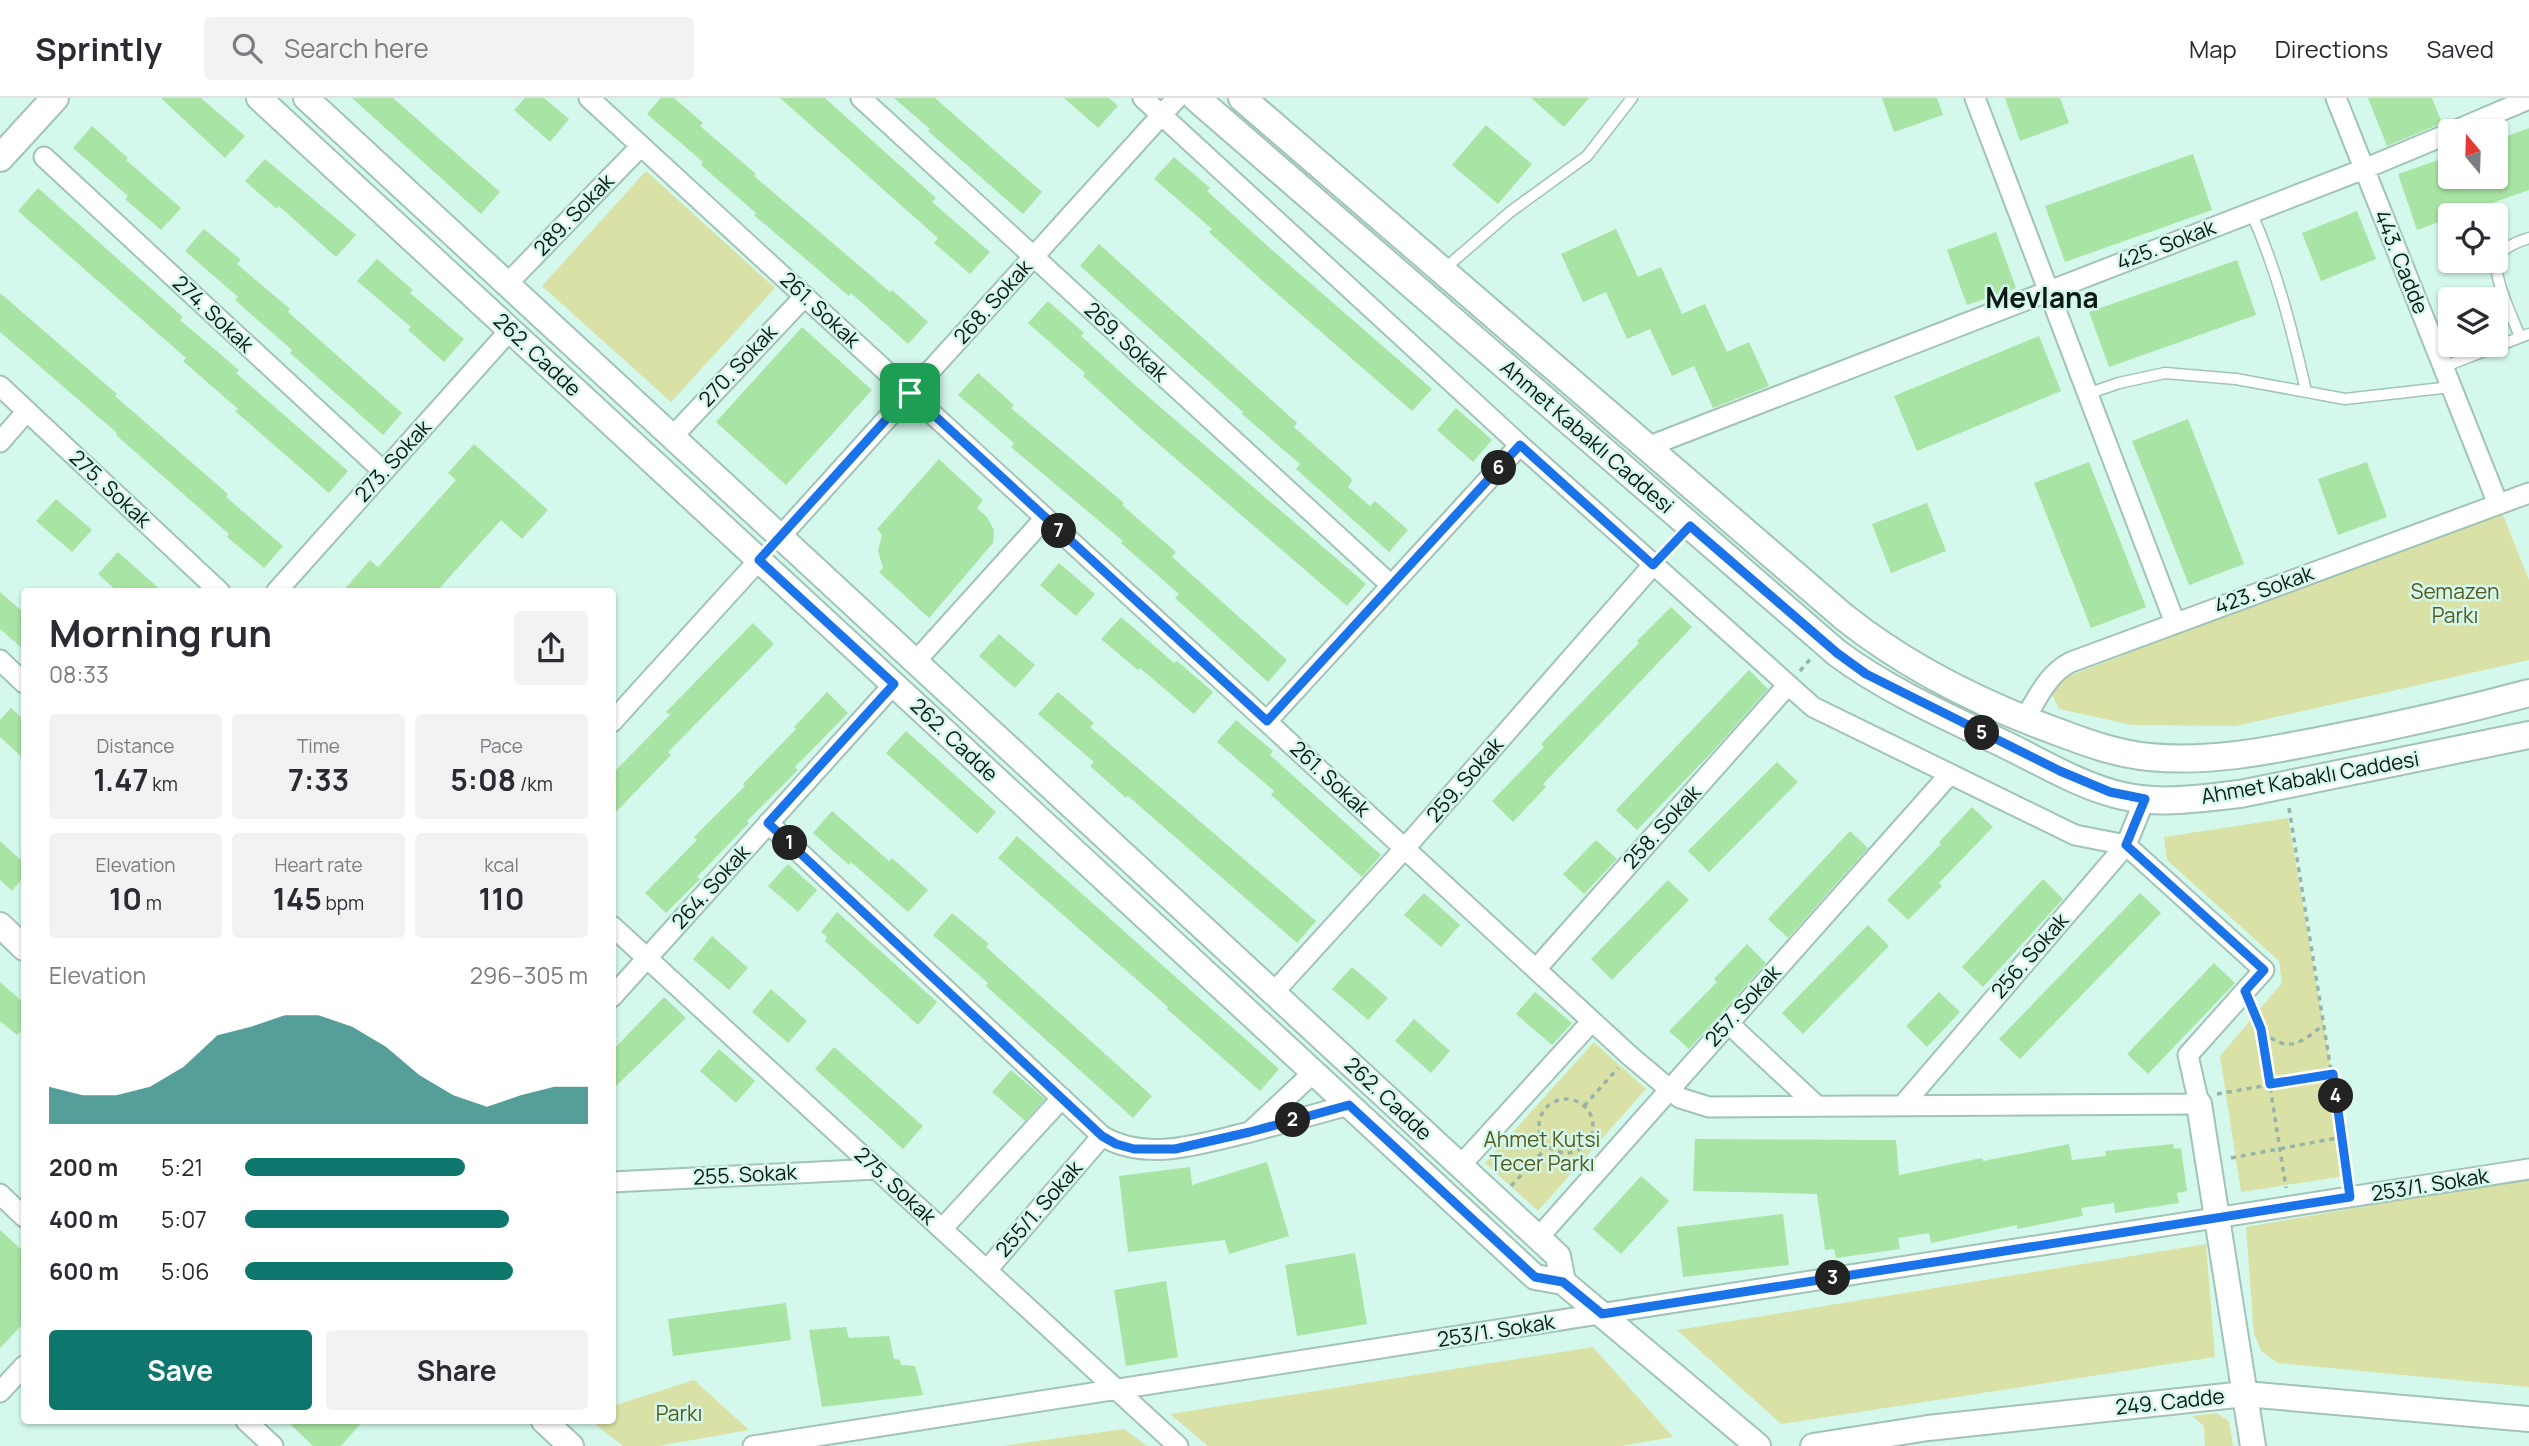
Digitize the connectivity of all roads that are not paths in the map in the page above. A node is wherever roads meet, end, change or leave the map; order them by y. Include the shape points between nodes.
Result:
1 (55, 98) edge
2 (259, 98) edge
3 (306, 98) edge
4 (589, 98) edge
5 (860, 98) edge
6 (1143, 98) edge
7 (1177, 98) edge
8 (1196, 98) edge
9 (1242, 98) edge
10 (1632, 98) edge
11 (1975, 98) edge
12 (2336, 98) edge
13 (2529, 99) edge
14 (1162, 115) junction
15 (2482, 119) edge
16 (2438, 138) edge
17 (641, 146) junction
18 (44, 157) dead end
19 (0, 158) edge
20 (2364, 169) junction
21 (2251, 212) junction
22 (2529, 237) edge
23 (1033, 257) junction
24 (1443, 271) junction
25 (507, 284) junction
26 (2048, 290) junction
27 (804, 296) junction
28 (510, 330) junction
29 (2524, 335) edge
30 (2443, 367) junction
31 (0, 386) edge
32 (2451, 387) junction
33 (2306, 391) junction
34 (910, 393) junction
35 (2087, 394) junction
36 (27, 411) junction
37 (672, 436) junction
38 (0, 442) edge
39 (1520, 445) junction
40 (1647, 447) junction
41 (383, 471) junction
42 (2529, 493) edge
43 (2498, 505) junction
44 (1045, 518) junction
45 (780, 537) junction
46 (759, 560) junction
47 (1653, 565) junction
48 (1391, 585) junction
49 (216, 588) edge
50 (280, 588) edge
51 (2175, 623) junction
52 (0, 660) edge
53 (915, 662) junction
54 (21, 680) edge
55 (894, 684) junction
56 (1787, 686) junction
57 (2529, 693) edge
58 (616, 718) edge
59 (2024, 720) junction
60 (1267, 721) junction
61 (2529, 735) edge
62 (2151, 757) junction
63 (1949, 775) junction
64 (2145, 799) junction
65 (768, 823) junction
66 (2126, 845) junction
67 (1405, 848) junction
68 (0, 925) edge
69 (616, 930) edge
70 (21, 945) edge
71 (647, 958) junction
72 (1536, 969) junction
73 (616, 993) edge
74 (1273, 993) junction
75 (1592, 1021) junction
76 (1728, 1023) junction
77 (1314, 1072) junction
78 (1669, 1091) junction
79 (1062, 1098) junction
80 (2198, 1100) junction
81 (1349, 1105) junction
82 (1903, 1105) junction
83 (1818, 1106) junction
84 (1250, 1132) junction
85 (1102, 1136) junction
86 (1460, 1166) junction
87 (877, 1169) junction
88 (2529, 1170) edge
89 (616, 1181) edge
90 (0, 1194) edge
91 (21, 1214) edge
92 (2219, 1219) junction
93 (942, 1230) junction
94 (1538, 1238) junction
95 (987, 1270) junction
96 (1563, 1282) junction
97 (1602, 1314) junction
98 (21, 1369) edge
99 (1116, 1389) junction
100 (0, 1392) edge
101 (2245, 1394) junction
102 (2529, 1419) edge
103 (249, 1424) edge
104 (547, 1424) edge
105 (273, 1446) edge
106 (571, 1446) edge
107 (754, 1446) edge
108 (1178, 1446) edge
109 (1758, 1446) edge
110 (1812, 1446) edge
111 (2253, 1446) edge

1 - 19 main road
2 - 28 street, 262. Cadde
3 - 25 street, 262. Cadde
4 - 17 street, 261. Sokak
5 - 23 street, 269. Sokak
6 - 14 street
7 - 14 street, 268. Sokak
8 - 64 main road, Ahmet Kabaklı Caddesi via 1866,674 2110,792
9 - 24 main road, Ahmet Kabaklı Caddesi
10 - 24 lane via 1587,156 1510,212
11 - 26 street
12 - 20 street, 443. Cadde
13 - 15 street, 425. Sokak
14 - 23 street, 268. Sokak
14 - 39 street
16 - 20 street, 425. Sokak
17 - 25 street, 289. Sokak
17 - 27 street, 261. Sokak
18 - 41 street, 274. Sokak
20 - 21 street, 425. Sokak
20 - 30 street, 443. Cadde
21 - 26 street, 425. Sokak
21 - 33 lane via 2286,309
22 - 29 lane via 2509,246 2498,259 2497,274
23 - 34 street, 268. Sokak
23 - 48 street, 269. Sokak
24 - 40 main road, Ahmet Kabaklı Caddesi
25 - 37 street, 262. Cadde
26 - 35 street
26 - 40 street, 425. Sokak
27 - 34 street, 261. Sokak
27 - 37 street, 270. Sokak
28 - 41 street, 273. Sokak
28 - 46 street, 262. Cadde
29 - 30 lane
30 - 32 street, 443. Cadde
31 - 36 street, 275. Sokak
32 - 33 lane via 2344,399
32 - 43 street, 443. Cadde
33 - 35 lane via 2165,373
34 - 44 street, 261. Sokak
34 - 45 street, 268. Sokak
35 - 51 street
36 - 38 street
36 - 49 street, 275. Sokak
37 - 45 street, 262. Cadde
39 - 47 street
39 - 48 street
40 - 59 main road, Ahmet Kabaklı Caddesi via 1860,630 1928,674
41 - 50 street, 273. Sokak
42 - 43 street, 423. Sokak
43 - 51 street, 423. Sokak
44 - 53 street
44 - 60 street, 261. Sokak
45 - 46 street
45 - 53 street, 262. Cadde
46 - 55 street, 262. Cadde
46 - 58 street
47 - 56 street
47 - 67 street, 259. Sokak
48 - 60 street
51 - 59 street, 423. Sokak via 2064,665 2050,678
52 - 54 street
53 - 74 street, 262. Cadde
55 - 65 street, 264. Sokak
55 - 77 street, 262. Cadde
56 - 63 street via 1824,714
56 - 72 street, 258. Sokak
57 - 62 main road, Ahmet Kabaklı Caddesi via 2433,718 2245,756
59 - 62 main road, Ahmet Kabaklı Caddesi via 2094,745
60 - 67 street, 261. Sokak
61 - 64 main road, Ahmet Kabaklı Caddesi via 2240,794
62 - 64 main road
63 - 66 street via 2075,835
63 - 76 street, 257. Sokak
64 - 66 street, 256. Sokak
65 - 71 street, 264. Sokak
65 - 79 street
66 - 80 street via 2264,970 2188,1055
66 - 82 street, 256. Sokak
67 - 72 street, 261. Sokak
67 - 74 street, 259. Sokak
68 - 70 street
69 - 71 street, 275. Sokak
71 - 73 street, 264. Sokak
71 - 87 street, 275. Sokak
72 - 75 street, 261. Sokak
74 - 86 street, 262. Cadde
75 - 78 street, 261. Sokak
75 - 86 street
76 - 78 street, 257. Sokak
76 - 83 street
77 - 81 street, 262. Cadde
77 - 84 street
78 - 83 street, 261. Sokak via 1709,1107
78 - 94 street, 257. Sokak
79 - 85 street
79 - 93 street
80 - 82 street, 261. Sokak
80 - 92 street
81 - 84 street
81 - 96 street, 262. Cadde via 1535,1277
82 - 83 street, 261. Sokak
84 - 85 street via 1151,1150 1116,1144
85 - 95 street, 255/1. Sokak
86 - 94 street, 262. Cadde
87 - 89 street, 255. Sokak
87 - 93 street, 275. Sokak
88 - 92 street, 253/1. Sokak
90 - 91 street
92 - 97 street, 253/1. Sokak
92 - 101 street
93 - 95 street, 275. Sokak
94 - 96 street, 262. Cadde via 1558,1256
95 - 99 street, 275. Sokak
96 - 97 street, 262. Cadde
97 - 99 street, 253/1. Sokak
97 - 109 street, 262. Cadde
98 - 100 street
99 - 107 street, 253/1. Sokak
99 - 108 street, 275. Sokak
101 - 102 street, 249. Cadde
101 - 110 street, 249. Cadde via 1928,1428
101 - 111 street
103 - 105 street
104 - 106 street

